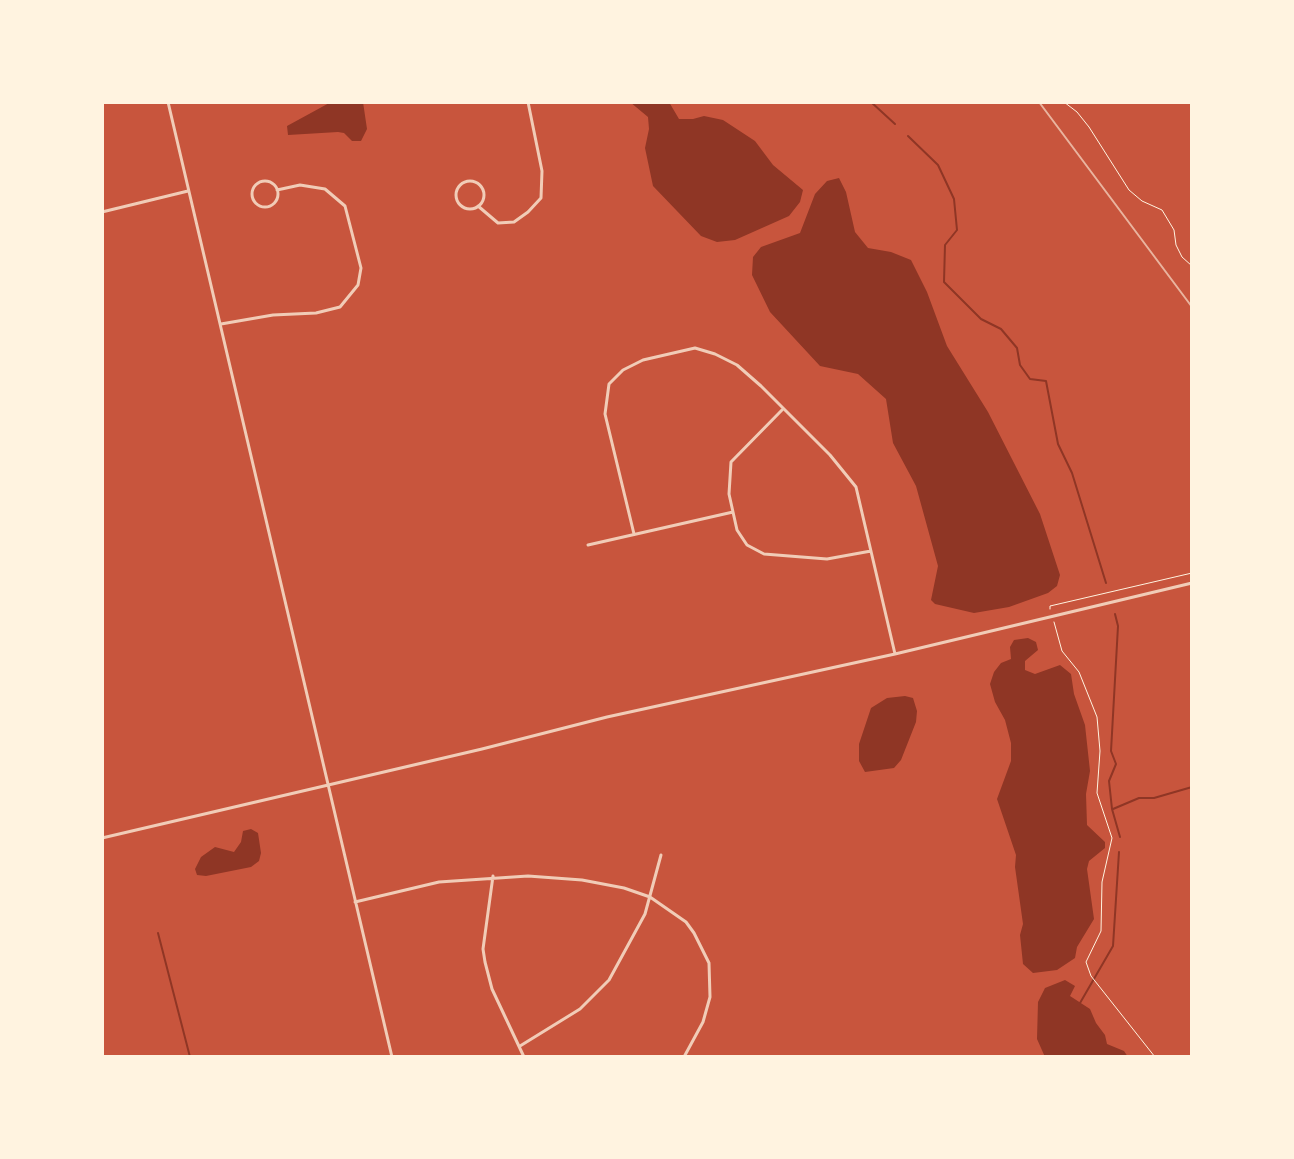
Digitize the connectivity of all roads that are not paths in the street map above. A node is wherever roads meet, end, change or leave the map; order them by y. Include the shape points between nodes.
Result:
1 (168, 102) edge
2 (528, 102) edge
3 (277, 190) junction
4 (188, 191) junction
5 (478, 206) junction
6 (102, 212) edge
7 (221, 324) junction
8 (782, 410) junction
9 (733, 512) junction
10 (634, 534) junction
11 (588, 545) dead end
12 (871, 551) junction
13 (1192, 583) edge
14 (895, 654) junction
15 (328, 785) junction
16 (102, 838) edge
17 (661, 855) dead end
18 (493, 876) junction
19 (650, 897) junction
20 (355, 902) junction
21 (520, 1046) junction
22 (392, 1057) edge
23 (524, 1057) edge
24 (684, 1057) edge

1 - 4 street
2 - 5 street via 542,171 541,198 514,222 498,223
3 - 3 street via 269,206 253,198 259,183 268,182
3 - 7 street via 300,185 325,189 345,206 361,268 358,285 340,307
4 - 6 street
4 - 7 street
5 - 5 street via 484,195 481,186 460,185 458,202
7 - 15 street
8 - 9 street via 731,462
8 - 10 street via 737,365 695,348 623,370 609,384 605,414
8 - 12 street via 856,487
9 - 10 street
9 - 12 street via 747,545 764,554 827,559
10 - 11 street
12 - 14 street
13 - 14 street
14 - 15 street
15 - 16 street
15 - 20 street
17 - 19 street
18 - 19 street via 582,880
18 - 20 street via 417,886
18 - 21 street via 485,962
19 - 21 street via 632,942 596,995
19 - 24 street via 686,922 709,963 710,997
20 - 22 street
21 - 23 street

